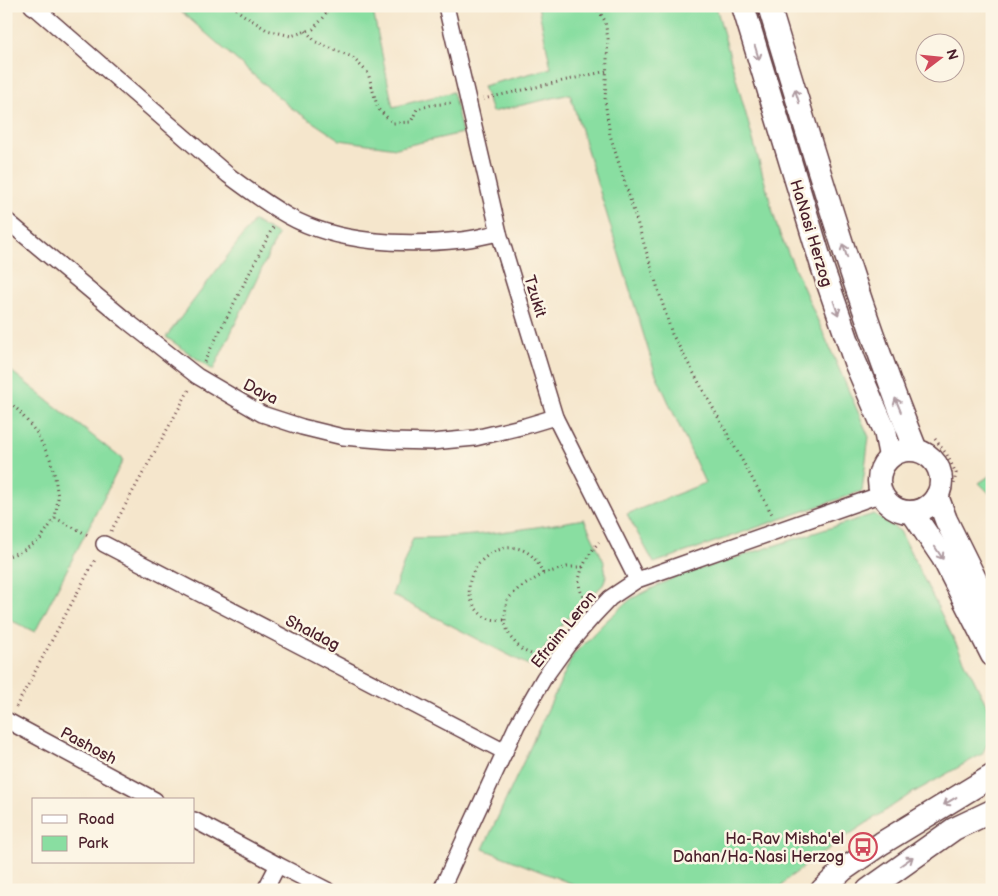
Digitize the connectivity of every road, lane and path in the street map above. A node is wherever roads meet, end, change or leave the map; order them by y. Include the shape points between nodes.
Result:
1 (32, 6) edge
2 (232, 6) edge
3 (328, 6) edge
4 (446, 6) edge
5 (596, 6) edge
6 (743, 6) edge
7 (769, 6) edge
8 (306, 31) junction
9 (607, 71) junction
10 (468, 102) junction
11 (281, 211) junction
12 (6, 220) edge
13 (499, 233) junction
14 (197, 376) junction
15 (6, 399) edge
16 (555, 417) junction
17 (916, 450) junction
18 (890, 456) junction
19 (882, 494) junction
20 (937, 496) junction
21 (912, 512) junction
22 (54, 518) junction
23 (612, 529) junction
24 (780, 530) junction
25 (104, 544) junction
26 (6, 557) edge
27 (583, 567) junction
28 (543, 574) junction
29 (637, 580) junction
30 (992, 613) edge
31 (594, 616) junction
32 (504, 620) junction
33 (992, 655) edge
34 (554, 664) junction
35 (7, 721) edge
36 (505, 752) junction
37 (992, 776) edge
38 (152, 798) edge
39 (992, 811) edge
40 (195, 821) edge
41 (278, 865) junction
42 (265, 890) edge
43 (327, 890) edge
44 (441, 890) edge
45 (822, 890) edge
46 (868, 890) edge

1 - 11 street via 228,175
2 - 8 path via 267,30 291,36
3 - 8 path via 325,16 313,29
4 - 10 street, Tzukit
5 - 9 path via 605,21
6 -> 18 street, HaNasi Herzog via 823,269 855,362 885,431
17 -> 7 street, HaNasi Herzog via 848,261
8 - 10 path via 316,42 352,58 368,73 378,109 393,123 411,122 417,109 431,105
9 - 10 path
9 - 24 path via 605,100 610,135 672,334
10 - 13 street, Tzukit
11 - 13 street via 320,230 392,242 462,240
11 - 14 path
12 - 14 street, Daya
13 - 16 street, Tzukit
14 - 16 street, Daya via 262,414 343,436 432,442 475,438
14 - 25 path
15 - 22 path via 36,432 50,459 58,498
16 - 23 street, Tzukit
17 - 18 street via 901,450
17 - 20 street via 934,461 940,472 941,485
18 - 19 street via 878,477
19 - 21 street via 894,509
19 - 24 street, Efraim Leron
20 - 21 street via 930,506
20 - 30 street
21 -> 33 street via 943,558
22 - 25 path
22 - 26 path via 39,541
23 - 27 path via 594,548
23 - 29 street, Tzukit
24 - 29 street, Efraim Leron
25 - 35 path
25 - 36 street, Shaldag
27 - 28 path via 567,567
27 - 31 path via 579,583 582,596
28 - 32 path via 507,600
28 - 32 path via 531,554 517,548 493,551 482,560 471,575 468,590 472,602 480,614 492,620
29 - 31 street, Efraim Leron via 610,598
31 - 34 street, Efraim Leron
32 - 34 path via 510,637 522,650
34 - 36 street, Efraim Leron via 517,725
35 - 38 street, Pashosh
36 - 44 street, Efraim Leron
37 -> 45 street via 882,843 842,870
46 -> 39 street via 954,829
40 - 41 street
41 - 42 street
41 - 43 street

